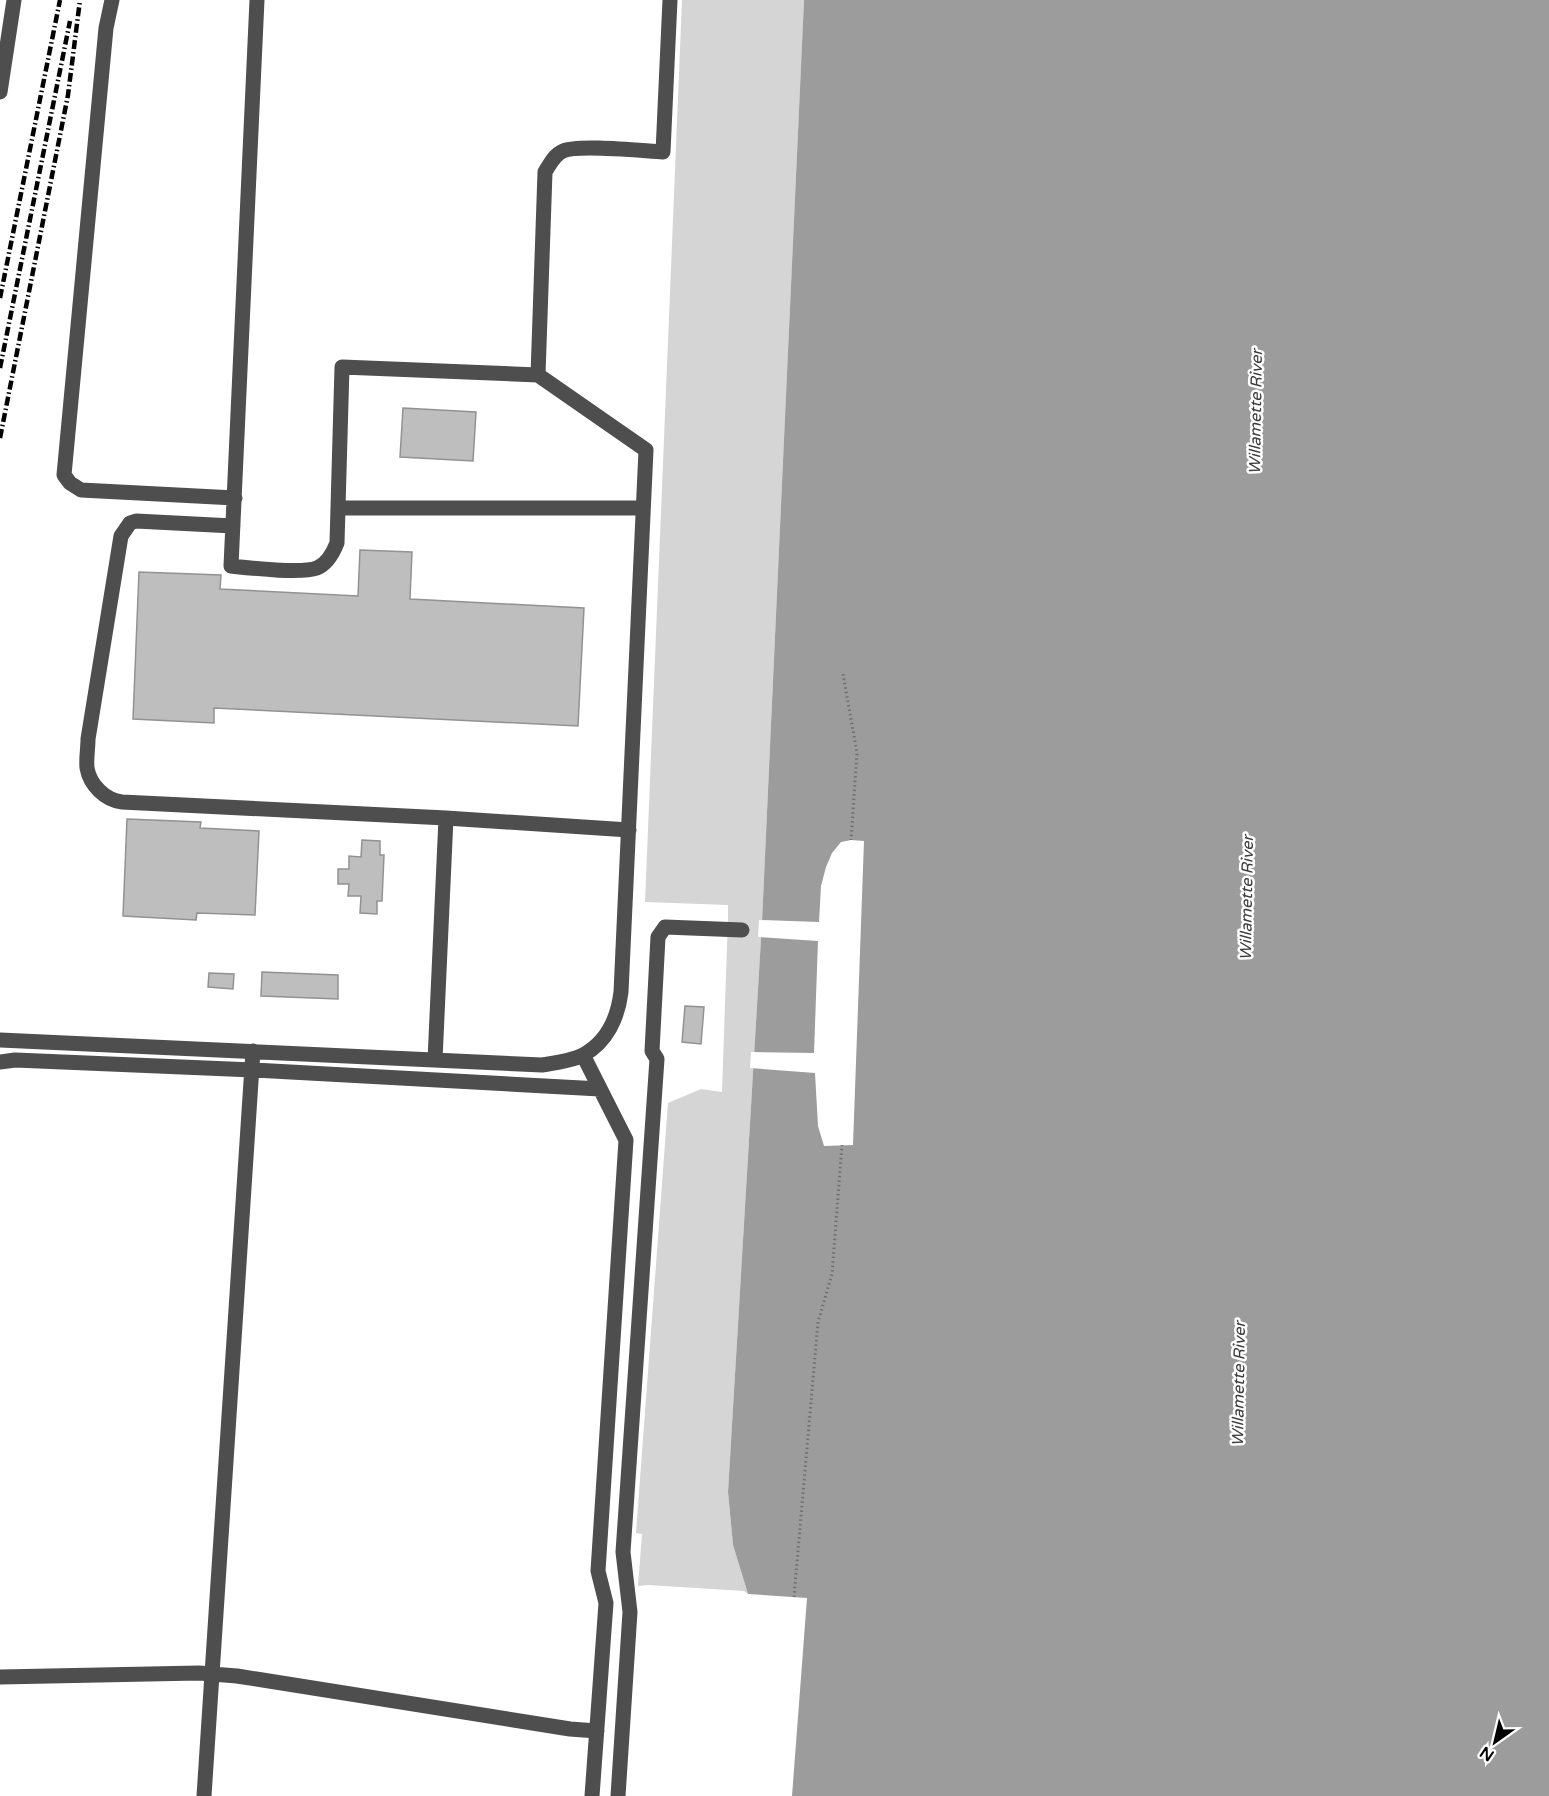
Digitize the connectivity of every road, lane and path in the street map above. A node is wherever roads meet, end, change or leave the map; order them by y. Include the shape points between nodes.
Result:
1 (14, 0) edge
2 (112, 0) edge
3 (257, 0) edge
4 (670, 0) edge
5 (0, 92) edge
6 (538, 375) junction
7 (235, 498) junction
8 (338, 508) junction
9 (643, 508) junction
10 (233, 526) junction
11 (843, 674) dead end
12 (446, 818) junction
13 (629, 830) junction
14 (852, 840) dead end
15 (742, 930) dead end
16 (0, 1040) edge
17 (254, 1051) junction
18 (584, 1055) junction
19 (435, 1059) junction
20 (0, 1062) edge
21 (253, 1070) junction
22 (600, 1089) junction
23 (842, 1146) dead end
24 (794, 1597) dead end
25 (212, 1674) junction
26 (0, 1677) edge
27 (597, 1731) junction
28 (204, 1796) edge
29 (592, 1796) edge
30 (618, 1796) edge

1 - 5 lane
2 - 7 lane via 106,28 64,475 81,490
3 - 7 lane
4 - 6 lane via 663,152 579,148 553,158 545,172
6 - 8 lane via 342,367
6 - 9 lane via 646,450
7 - 10 lane
8 - 9 lane
8 - 10 lane via 334,551 325,563 304,571 231,566
9 - 13 lane
10 - 12 lane via 136,521 121,536 88,739 86,765 95,786 113,801 122,802
11 - 14 path via 857,753
12 - 13 lane
12 - 19 lane
13 - 18 lane via 620,1007 608,1032
15 - 30 lane via 665,927 658,938 652,1051 657,1059 623,1552 630,1612
16 - 17 lane
17 - 19 lane
17 - 21 lane
18 - 19 lane via 542,1065
18 - 22 lane
20 - 21 lane
21 - 22 lane
21 - 25 lane
22 - 27 lane via 626,1140 598,1571 606,1603
23 - 24 path via 832,1274 818,1322
25 - 26 lane
25 - 27 lane
25 - 28 lane
27 - 29 lane

